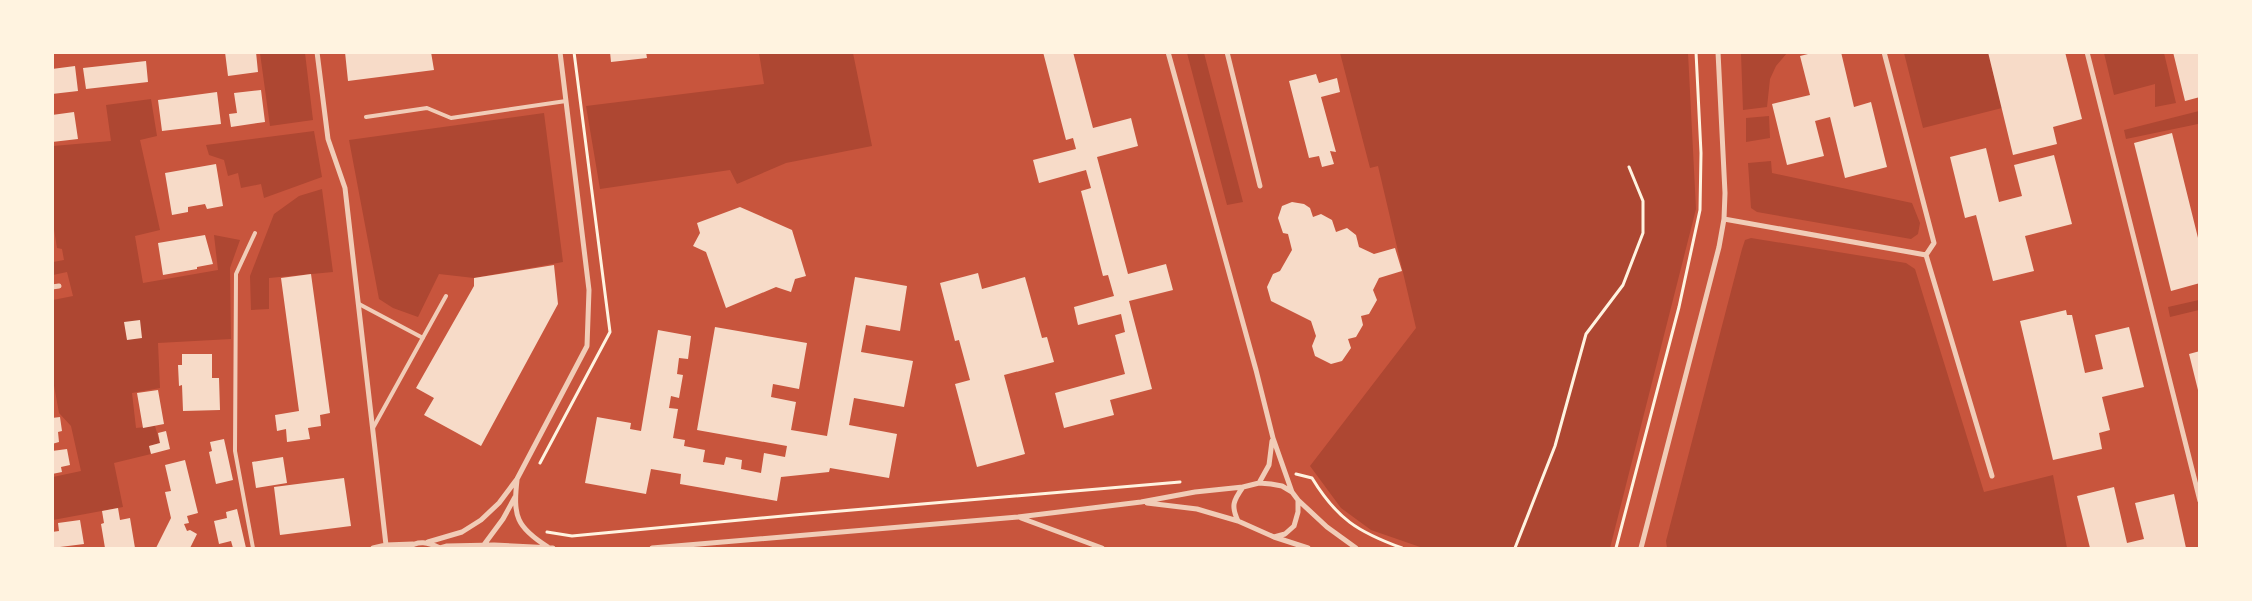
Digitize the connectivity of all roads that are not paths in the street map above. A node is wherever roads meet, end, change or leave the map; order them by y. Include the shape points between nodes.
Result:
1 (317, 52) edge
2 (560, 52) edge
3 (1168, 52) edge
4 (1227, 52) edge
5 (1718, 52) edge
6 (1884, 52) edge
7 (2087, 52) edge
8 (566, 101) junction
9 (366, 117) dead end
10 (1260, 186) dead end
11 (1724, 219) junction
12 (255, 233) dead end
13 (1926, 255) junction
14 (446, 296) dead end
15 (359, 304) junction
16 (423, 338) junction
17 (373, 428) junction
18 (1273, 438) junction
19 (1992, 476) dead end
20 (517, 479) junction
21 (1260, 483) junction
22 (1243, 487) junction
23 (1292, 492) junction
24 (515, 497) junction
25 (1298, 500) junction
26 (2200, 501) edge
27 (1141, 502) junction
28 (1018, 517) junction
29 (1238, 522) junction
30 (1274, 537) junction
31 (428, 542) junction
32 (413, 544) junction
33 (386, 545) junction
34 (482, 547) edge
35 (253, 548) edge
36 (374, 548) edge
37 (407, 548) edge
38 (440, 548) edge
39 (551, 548) edge
40 (652, 548) edge
41 (670, 548) edge
42 (1102, 548) edge
43 (1308, 548) edge
44 (1356, 548) edge
45 (1641, 548) edge

1 - 15 street via 328,139 346,188
2 - 8 street
3 - 18 street
4 - 10 street
5 - 11 street
6 - 13 street via 1934,243
7 - 26 street
8 - 9 lane via 451,118 427,108
8 - 20 street via 589,290 587,346
11 - 13 street
11 - 45 street
12 - 35 lane via 236,274 235,451
13 - 19 street
14 - 16 lane
15 - 16 lane
15 - 17 street
16 - 17 lane
17 - 33 street
18 - 21 street via 1269,465
18 - 23 street
20 - 24 street
20 - 31 street via 481,520 462,532
21 - 22 street
21 - 23 street via 1282,486
22 - 27 street
22 - 29 street via 1232,510
23 - 25 street
24 - 34 street
24 - 39 street via 518,521 529,535
25 - 30 street via 1294,526 1285,534
25 - 44 street
27 - 28 street
27 - 29 street via 1197,509
28 - 41 street
28 - 42 street
29 - 30 street
30 - 43 street
31 - 32 street
31 - 38 street
32 - 33 street
32 - 37 street
33 - 36 street
34 - 38 street
34 - 39 street
40 - 41 street

